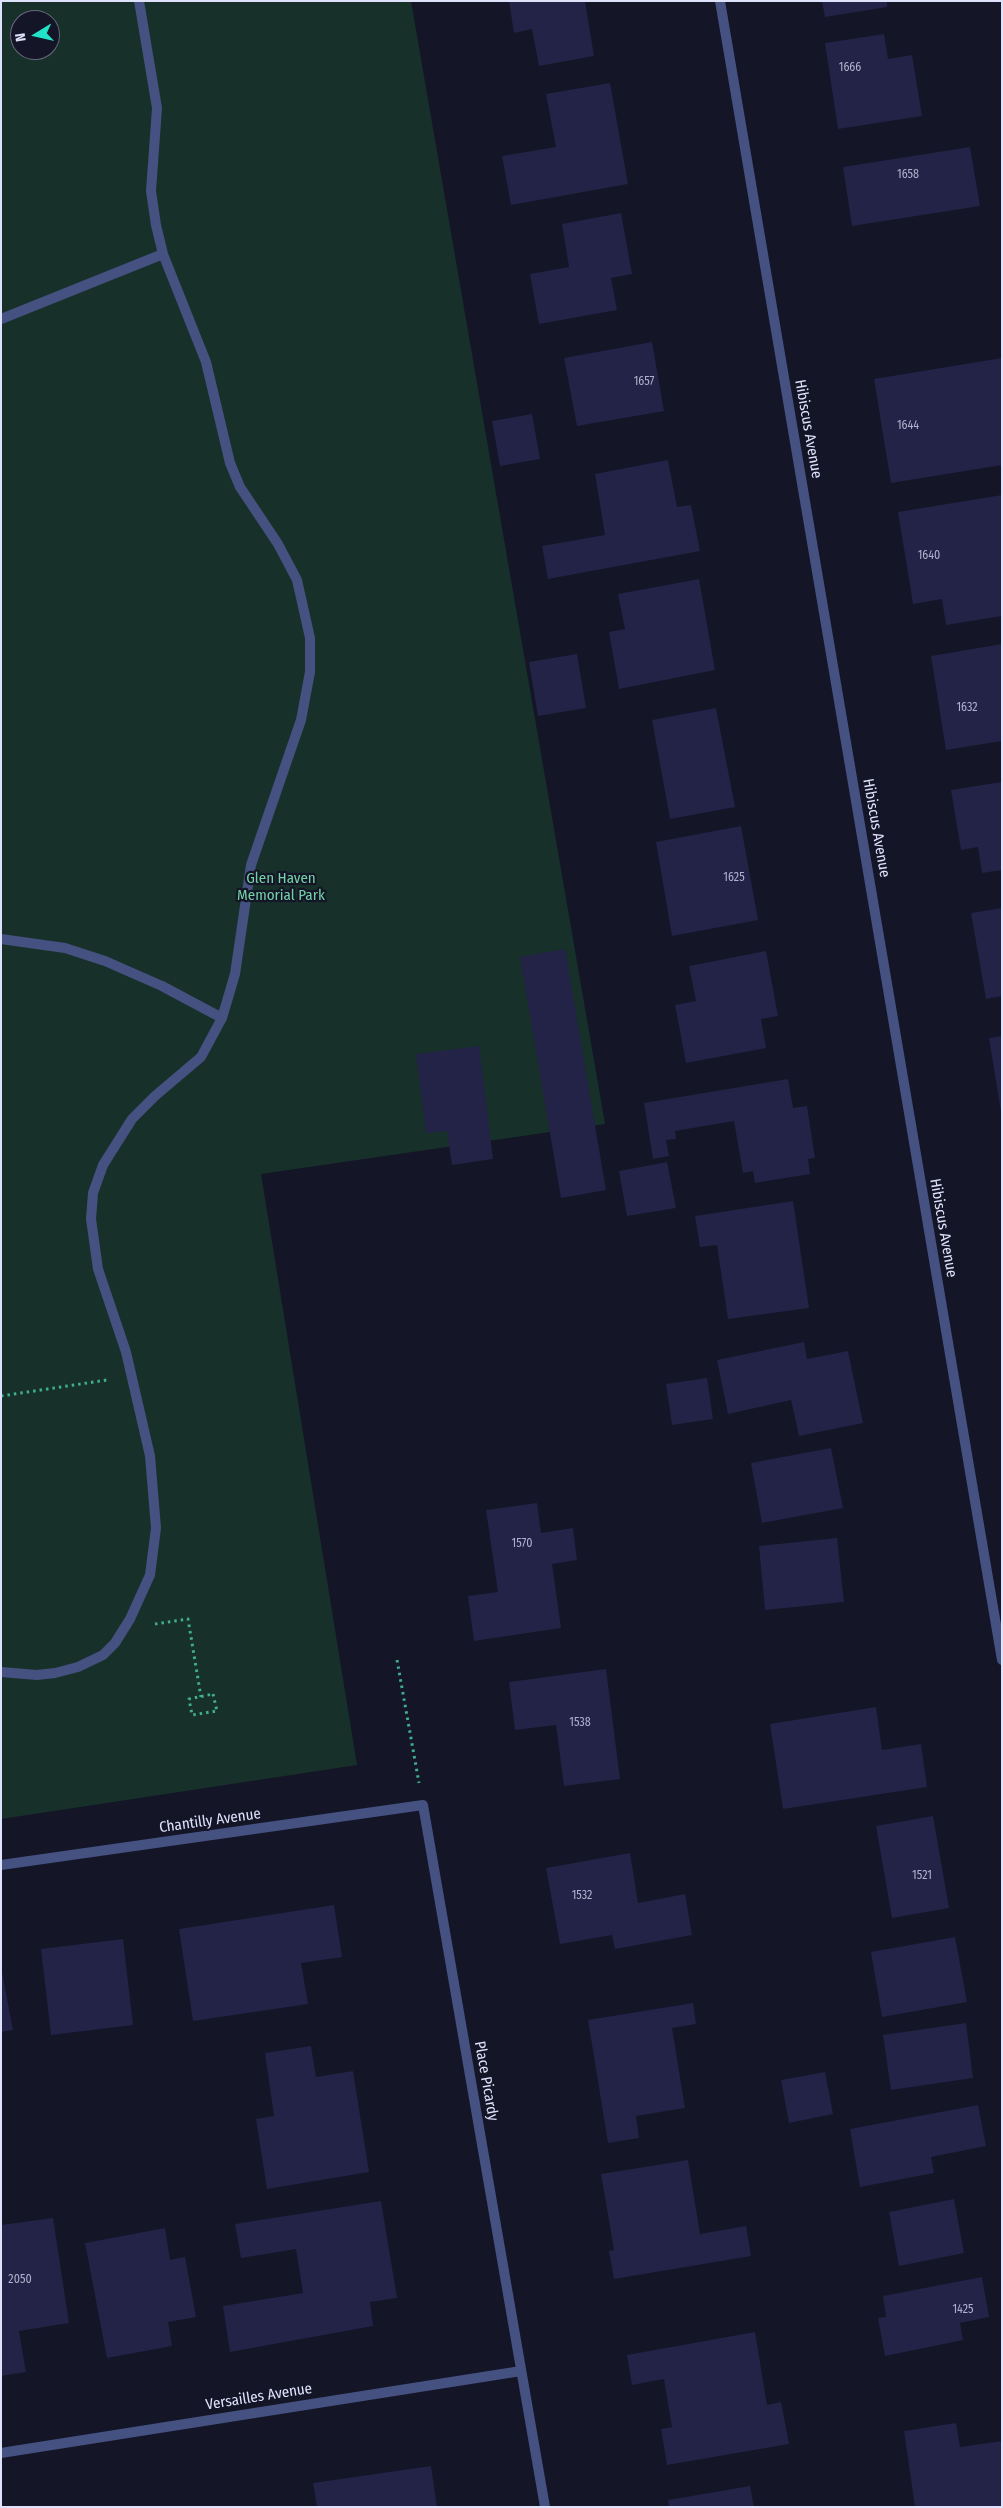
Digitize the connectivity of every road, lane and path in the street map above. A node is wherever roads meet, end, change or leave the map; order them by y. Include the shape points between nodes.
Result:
1 (139, 1) edge
2 (720, 1) edge
3 (163, 254) junction
4 (1, 319) edge
5 (1, 939) edge
6 (222, 1018) junction
7 (132, 1376) junction
8 (1, 1396) edge
9 (125, 1628) junction
10 (397, 1660) dead end
11 (1002, 1660) edge
12 (1, 1672) edge
13 (201, 1697) junction
14 (423, 1805) junction
15 (1, 1865) edge
16 (521, 2370) junction
17 (1, 2453) edge
18 (545, 2507) edge

1 - 3 street via 155,91 151,200
2 - 11 street, Hibiscus Avenue
3 - 4 street
3 - 6 street via 206,362 230,463 240,487 292,569 310,638 310,672 304,704 251,865 235,974
5 - 6 street via 65,948 105,961
6 - 7 street via 201,1057 132,1119 108,1156 95,1184 91,1219 98,1269
7 - 8 path
7 - 9 street via 150,1456 156,1528 150,1575
9 - 12 street via 109,1650 78,1667 37,1675
9 - 13 path via 188,1619
10 - 14 path
13 - 13 path via 213,1694 217,1711 192,1715 189,1699
14 - 15 street, Chantilly Avenue
14 - 16 street, Place Picardy
16 - 17 street, Versailles Avenue
16 - 18 street, Place Picardy

